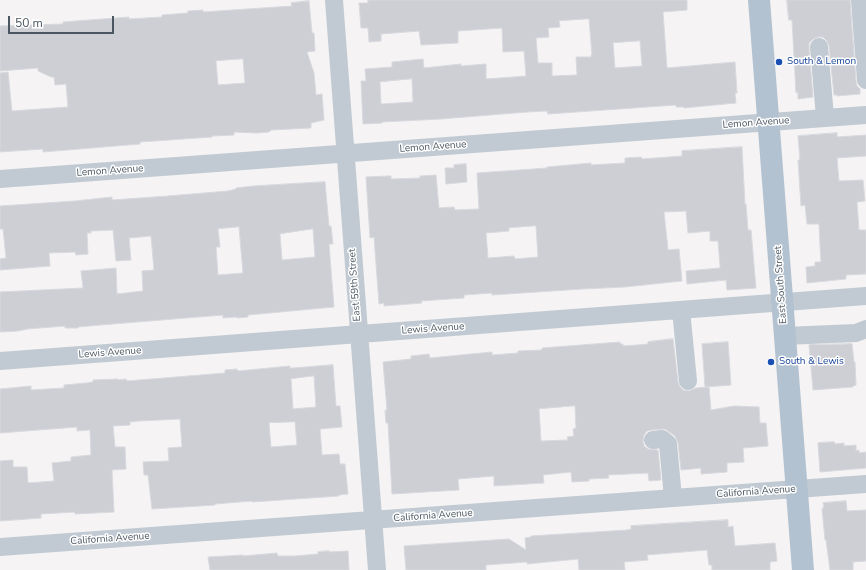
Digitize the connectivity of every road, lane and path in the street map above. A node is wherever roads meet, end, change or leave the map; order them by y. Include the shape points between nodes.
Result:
1 (334, 0) edge
2 (759, 0) edge
3 (860, 0) edge
4 (864, 23) edge
5 (819, 47) dead end
6 (866, 80) edge
7 (866, 115) edge
8 (825, 118) junction
9 (769, 122) junction
10 (345, 154) junction
11 (0, 178) edge
12 (866, 296) edge
13 (782, 303) junction
14 (681, 310) junction
15 (866, 329) edge
16 (359, 334) junction
17 (785, 336) junction
18 (0, 361) edge
19 (688, 381) dead end
20 (653, 440) dead end
21 (866, 484) edge
22 (796, 489) junction
23 (673, 498) junction
24 (373, 520) junction
25 (0, 547) edge
26 (377, 570) edge
27 (803, 570) edge

1 - 10 street, East 59th Street
2 - 9 main road, East South Street
3 - 4 street
4 - 6 street
5 - 8 street
7 - 8 street, Lemon Avenue
8 - 9 street, Lemon Avenue
9 - 10 street, Lemon Avenue
9 - 13 main road, East South Street
10 - 11 street, Lemon Avenue
10 - 16 street, East 59th Street
12 - 13 street, Lewis Avenue
13 - 14 street, Lewis Avenue
13 - 17 main road, East South Street
14 - 16 street, Lewis Avenue
14 - 19 street
15 - 17 street via 856,333
16 - 18 street, Lewis Avenue
16 - 24 street, East 59th Street
17 - 22 main road, East South Street
20 - 23 street via 662,439 668,444
21 - 22 street, California Avenue
22 - 23 street, California Avenue
22 - 27 main road, East South Street
23 - 24 street, California Avenue
24 - 25 street, California Avenue
24 - 26 street, East 59th Street

